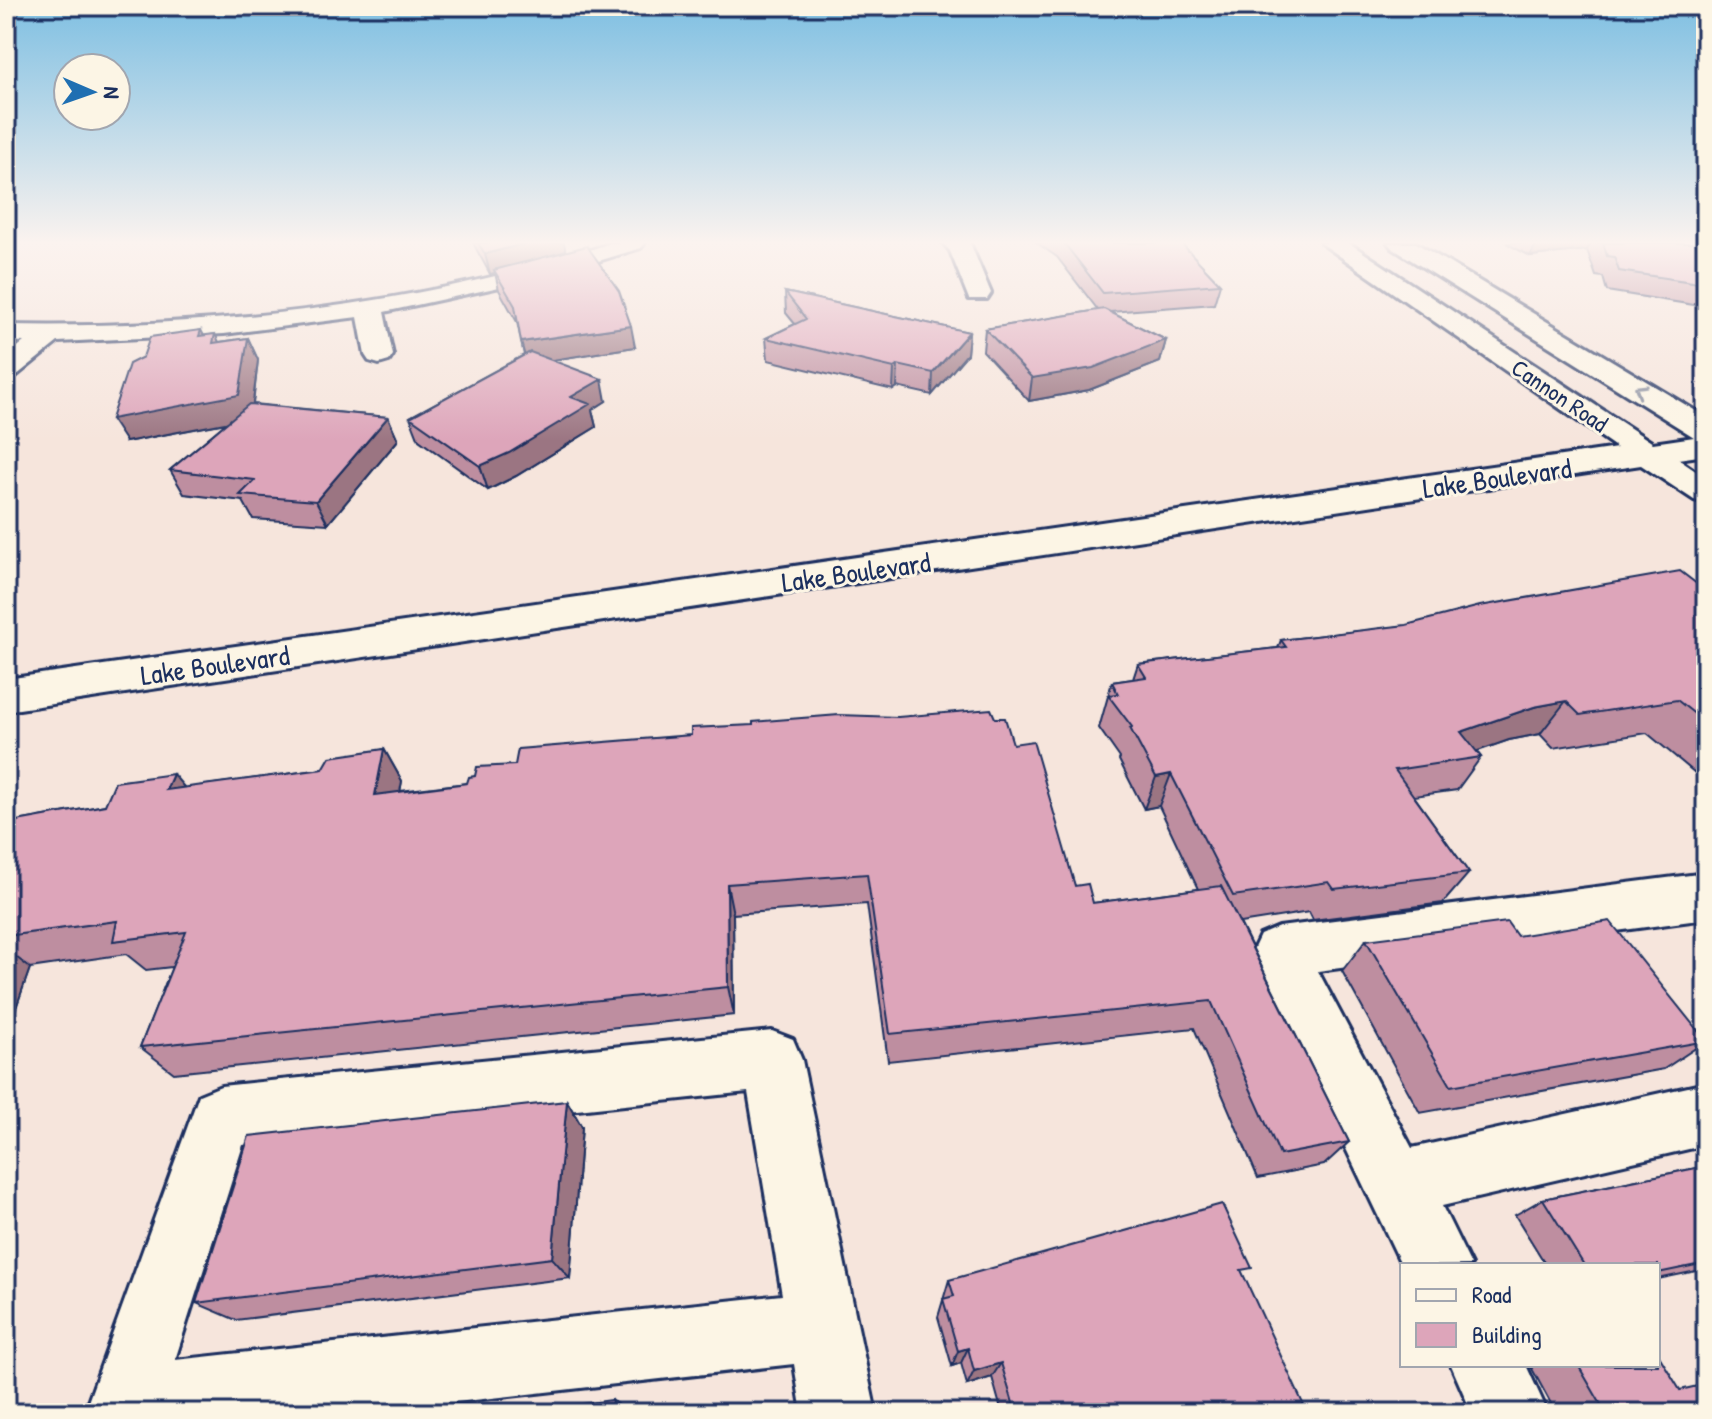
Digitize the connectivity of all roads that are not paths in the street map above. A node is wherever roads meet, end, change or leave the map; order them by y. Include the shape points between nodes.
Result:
1 (361, 309) edge
2 (370, 309) edge
3 (1431, 309) edge
4 (1508, 309) edge
5 (6, 333) edge
6 (51, 334) junction
7 (379, 355) dead end
8 (6, 370) edge
9 (1706, 431) edge
10 (1706, 445) edge
11 (1649, 456) junction
12 (1706, 493) edge
13 (6, 695) edge
14 (1706, 896) edge
15 (1706, 1114) edge
16 (1396, 1184) junction
17 (1436, 1263) edge
18 (822, 1326) junction
19 (1488, 1367) edge
20 (839, 1413) edge
21 (1511, 1413) edge

1 - 6 street via 220,328
2 - 7 street
3 - 11 street, Cannon Road
9 -> 4 street, Cannon Road
5 - 6 street
6 - 8 street
10 - 11 street, Lake Boulevard
11 - 12 street, Cannon Road
11 - 13 street, Lake Boulevard
14 - 16 street via 1279,952
15 - 16 street
16 - 17 street
18 - 18 street via 772,1060 221,1117 125,1402
18 - 20 street
19 - 21 street

